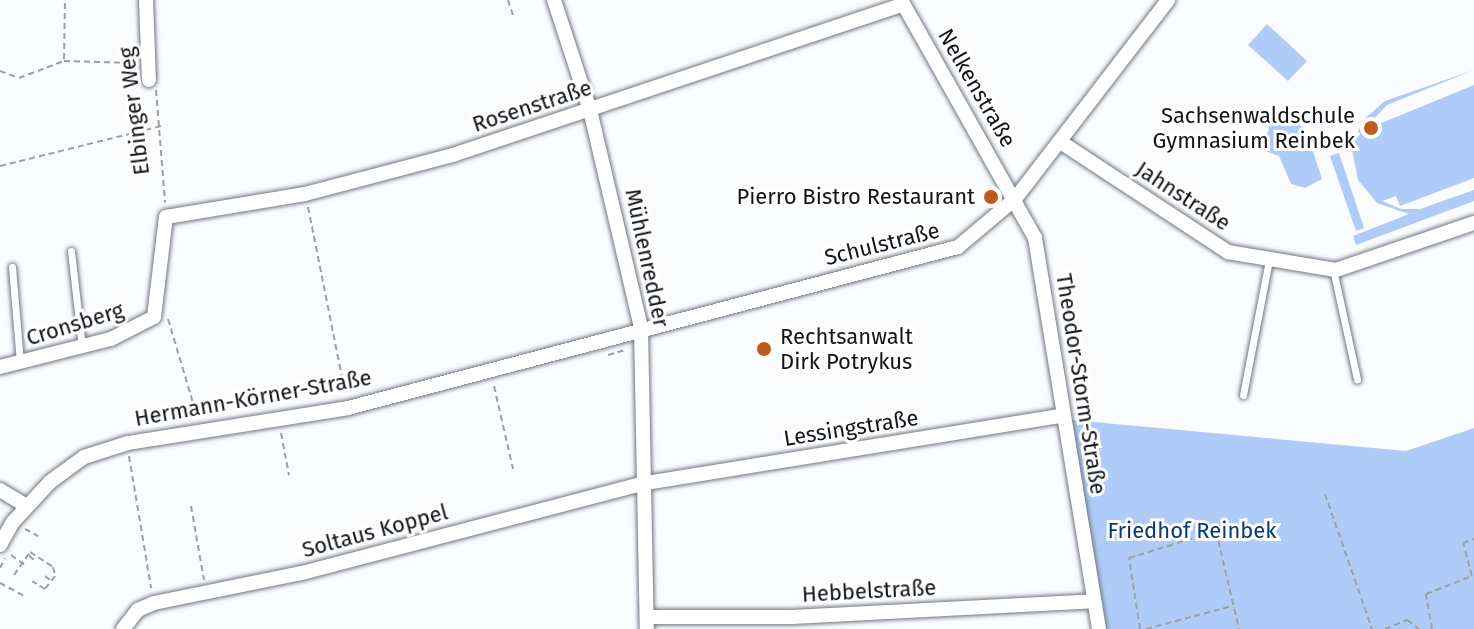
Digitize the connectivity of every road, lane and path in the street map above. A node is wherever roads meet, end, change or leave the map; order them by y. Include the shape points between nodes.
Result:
1 (65, 0) edge
2 (146, 0) edge
3 (508, 0) edge
4 (554, 0) edge
5 (1167, 0) edge
6 (902, 2) edge
7 (513, 15) dead end
8 (64, 61) junction
9 (149, 63) junction
10 (0, 71) edge
11 (149, 80) joint
12 (590, 110) junction
13 (162, 126) junction
14 (1062, 143) junction
15 (0, 166) edge
16 (305, 194) junction
17 (1015, 199) junction
18 (166, 217) junction
19 (1474, 223) edge
20 (71, 251) dead end
21 (1269, 259) junction
22 (12, 267) dead end
23 (1333, 269) junction
24 (158, 305) junction
25 (641, 328) junction
26 (642, 346) junction
27 (82, 348) junction
28 (597, 358) dead end
29 (20, 363) junction
30 (0, 367) edge
31 (1357, 379) dead end
32 (494, 385) dead end
33 (1243, 395) dead end
34 (348, 408) junction
35 (1064, 415) junction
36 (202, 431) junction
37 (266, 434) dead end
38 (128, 449) junction
39 (115, 459) dead end
40 (513, 469) dead end
41 (289, 475) dead end
42 (646, 483) junction
43 (0, 490) edge
44 (1325, 494) dead end
45 (191, 506) dead end
46 (27, 513) junction
47 (23, 528) dead end
48 (1474, 539) edge
49 (0, 545) edge
50 (28, 555) junction
51 (37, 562) dead end
52 (24, 564) junction
53 (0, 568) edge
54 (14, 575) dead end
55 (45, 576) dead end
56 (32, 581) dead end
57 (51, 581) junction
58 (0, 583) edge
59 (206, 593) junction
60 (26, 597) dead end
61 (1094, 601) junction
62 (154, 603) junction
63 (1233, 606) junction
64 (647, 623) edge
65 (123, 629) edge
66 (1099, 629) edge
67 (1140, 629) edge
68 (1146, 629) edge
69 (1239, 629) edge
70 (1372, 629) edge
71 (1385, 629) edge
72 (1419, 629) edge
73 (1432, 629) edge

1 - 8 path
2 - 9 street, Elbinger Weg
3 - 7 path
4 - 12 street, Mühlenredder
5 - 14 street, Schulstraße
6 - 12 street, Rosenstraße
6 - 17 street, Nelkenstraße
8 - 9 path
8 - 10 path via 19,78
9 - 11 street, Elbinger Weg
11 - 13 path, Elbinger Weg via 156,85
12 - 16 street, Rosenstraße via 453,155
12 - 25 street, Mühlenredder
13 - 15 path
13 - 18 path, Elbinger Weg
14 - 17 street, Schulstraße
14 - 21 street, Jahnstraße via 1228,252
16 - 18 street, Rosenstraße
16 - 34 path
17 - 25 street, Schulstraße via 958,247 933,256
17 - 35 street, Theodor-Storm-Straße via 1037,247
18 - 24 street
19 - 23 street, Jahnstraße
20 - 27 lane
21 - 23 street, Jahnstraße
21 - 33 lane
22 - 29 lane
23 - 31 lane
24 - 27 street, Cronsberg via 141,327
24 - 36 path via 168,319
25 - 26 street, Mühlenredder
25 - 34 street, Hermann-Körner-Straße
26 - 28 path
26 - 42 street, Mühlenredder
27 - 29 street, Cronsberg
29 - 30 street, Cronsberg
32 - 40 path
34 - 36 street, Hermann-Körner-Straße
35 - 42 street, Lessingstraße
35 - 61 street, Theodor-Storm-Straße
36 - 38 street, Hermann-Körner-Straße
37 - 41 path via 281,432
38 - 39 path
38 - 46 street, Hermann-Körner-Straße via 84,457
38 - 62 path
42 - 59 street, Soltaus Koppel
42 - 64 street, Mühlenredder
43 - 46 street
44 - 70 path
45 - 59 path
46 - 47 path
46 - 49 street, Hermann-Körner-Straße
48 - 73 path via 1463,543 1472,576 1426,594
50 - 51 path
50 - 52 path
50 - 57 path via 53,567
52 - 53 path via 7,552
52 - 54 path
55 - 57 path
56 - 57 path via 45,589
58 - 60 path
59 - 62 street, Soltaus Koppel
61 - 64 street, Hebbelstraße
61 - 66 street, Theodor-Storm-Straße
62 - 65 street, Soltaus Koppel via 138,610
63 - 67 path via 1216,531 1129,558
63 - 68 path
63 - 69 path
71 - 72 path via 1407,620

